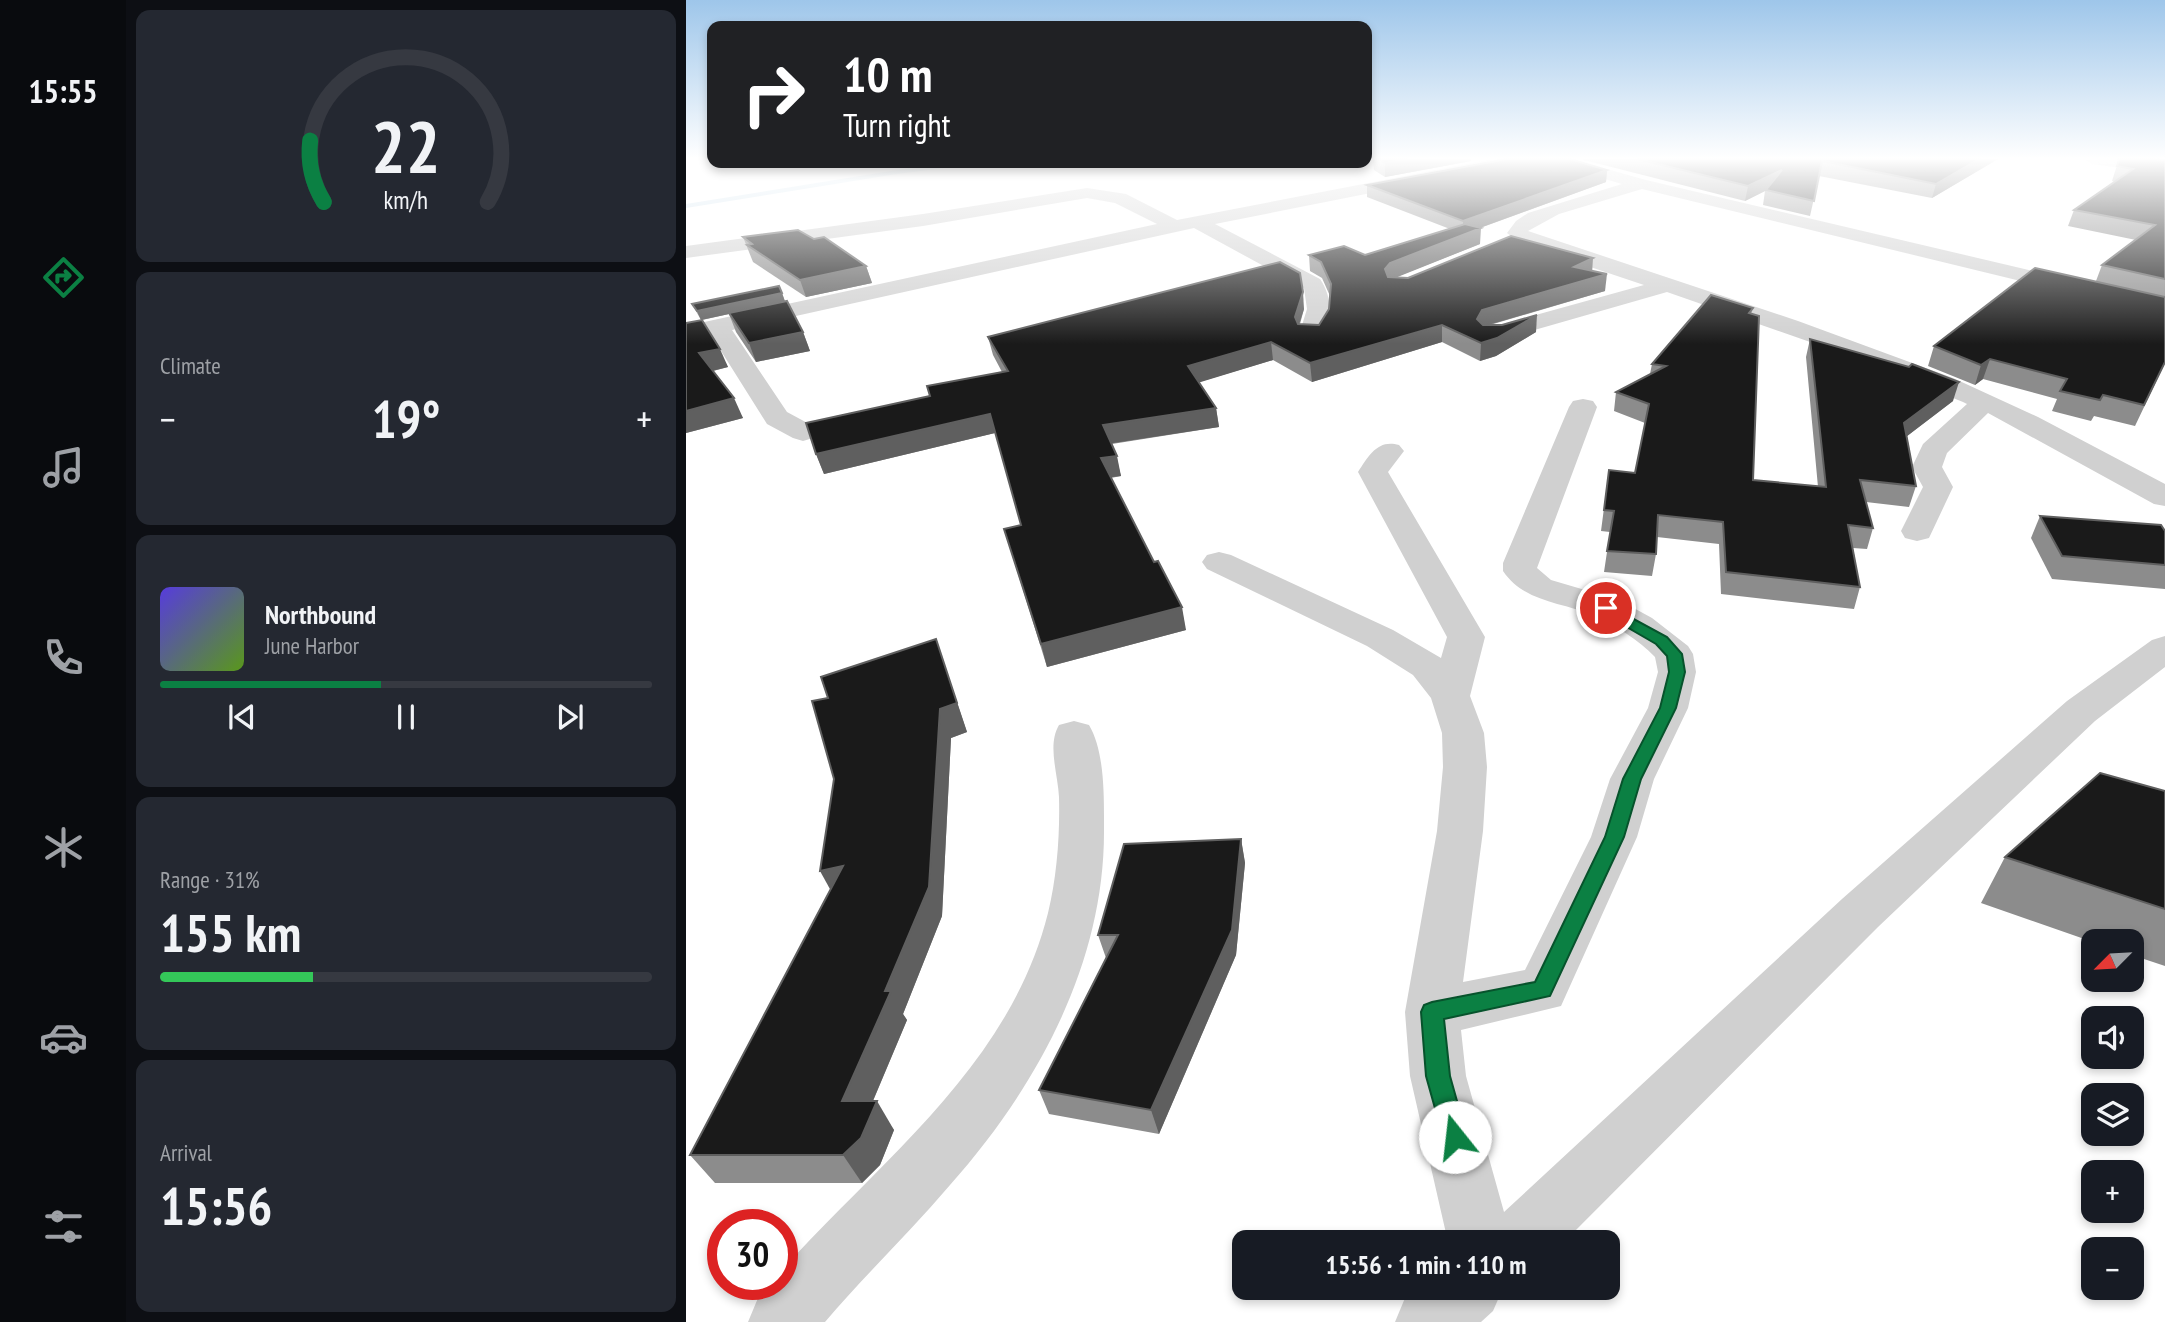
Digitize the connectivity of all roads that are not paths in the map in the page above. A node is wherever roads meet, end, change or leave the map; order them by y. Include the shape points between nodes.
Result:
1 (918, 221) edge
2 (1165, 221) edge
3 (1204, 221) edge
4 (1532, 221) edge
5 (1556, 221) edge
6 (1796, 221) edge
7 (1197, 222) junction
8 (1175, 226) junction
9 (686, 252) edge
10 (1615, 267) junction
11 (1669, 285) junction
12 (2165, 309) edge
13 (717, 326) junction
14 (686, 333) edge
15 (1311, 335) edge
16 (1491, 335) edge
17 (1984, 402) junction
18 (1583, 408) dead end
19 (803, 432) edge
20 (1389, 451) dead end
21 (2165, 497) edge
22 (1917, 531) dead end
23 (1219, 562) dead end
24 (2165, 648) edge
25 (1450, 696) junction
26 (1073, 735) dead end
27 (1432, 1012) junction
28 (1477, 1230) edge
29 (1531, 1230) edge
30 (1456, 1300) edge
31 (782, 1322) edge
32 (1429, 1322) edge

1 - 9 street
2 - 8 street
3 - 7 street
4 - 10 street via 1517,229 1511,241
5 - 10 street via 1600,248
6 - 12 street
7 - 8 street
7 - 15 street via 1312,284 1320,300
8 - 13 street
10 - 11 street
11 - 16 street
11 - 17 street via 1901,367
13 - 14 street
13 - 19 street via 777,418
17 - 21 street
17 - 22 street via 1933,450 1927,467 1938,487
18 - 27 street via 1520,571 1539,587 1606,608 1661,641 1674,654 1677,672 1668,708 1632,779 1614,837 1542,990
20 - 25 street via 1373,472 1466,637
23 - 25 street via 1380,638 1427,666
24 - 29 street via 2081,711 1860,914
25 - 27 street via 1463,733 1465,767 1460,831
26 - 31 street via 1082,781 1083,834 1074,910 1047,995 1019,1050 982,1101
27 - 28 street via 1438,1076
30 - 32 street

